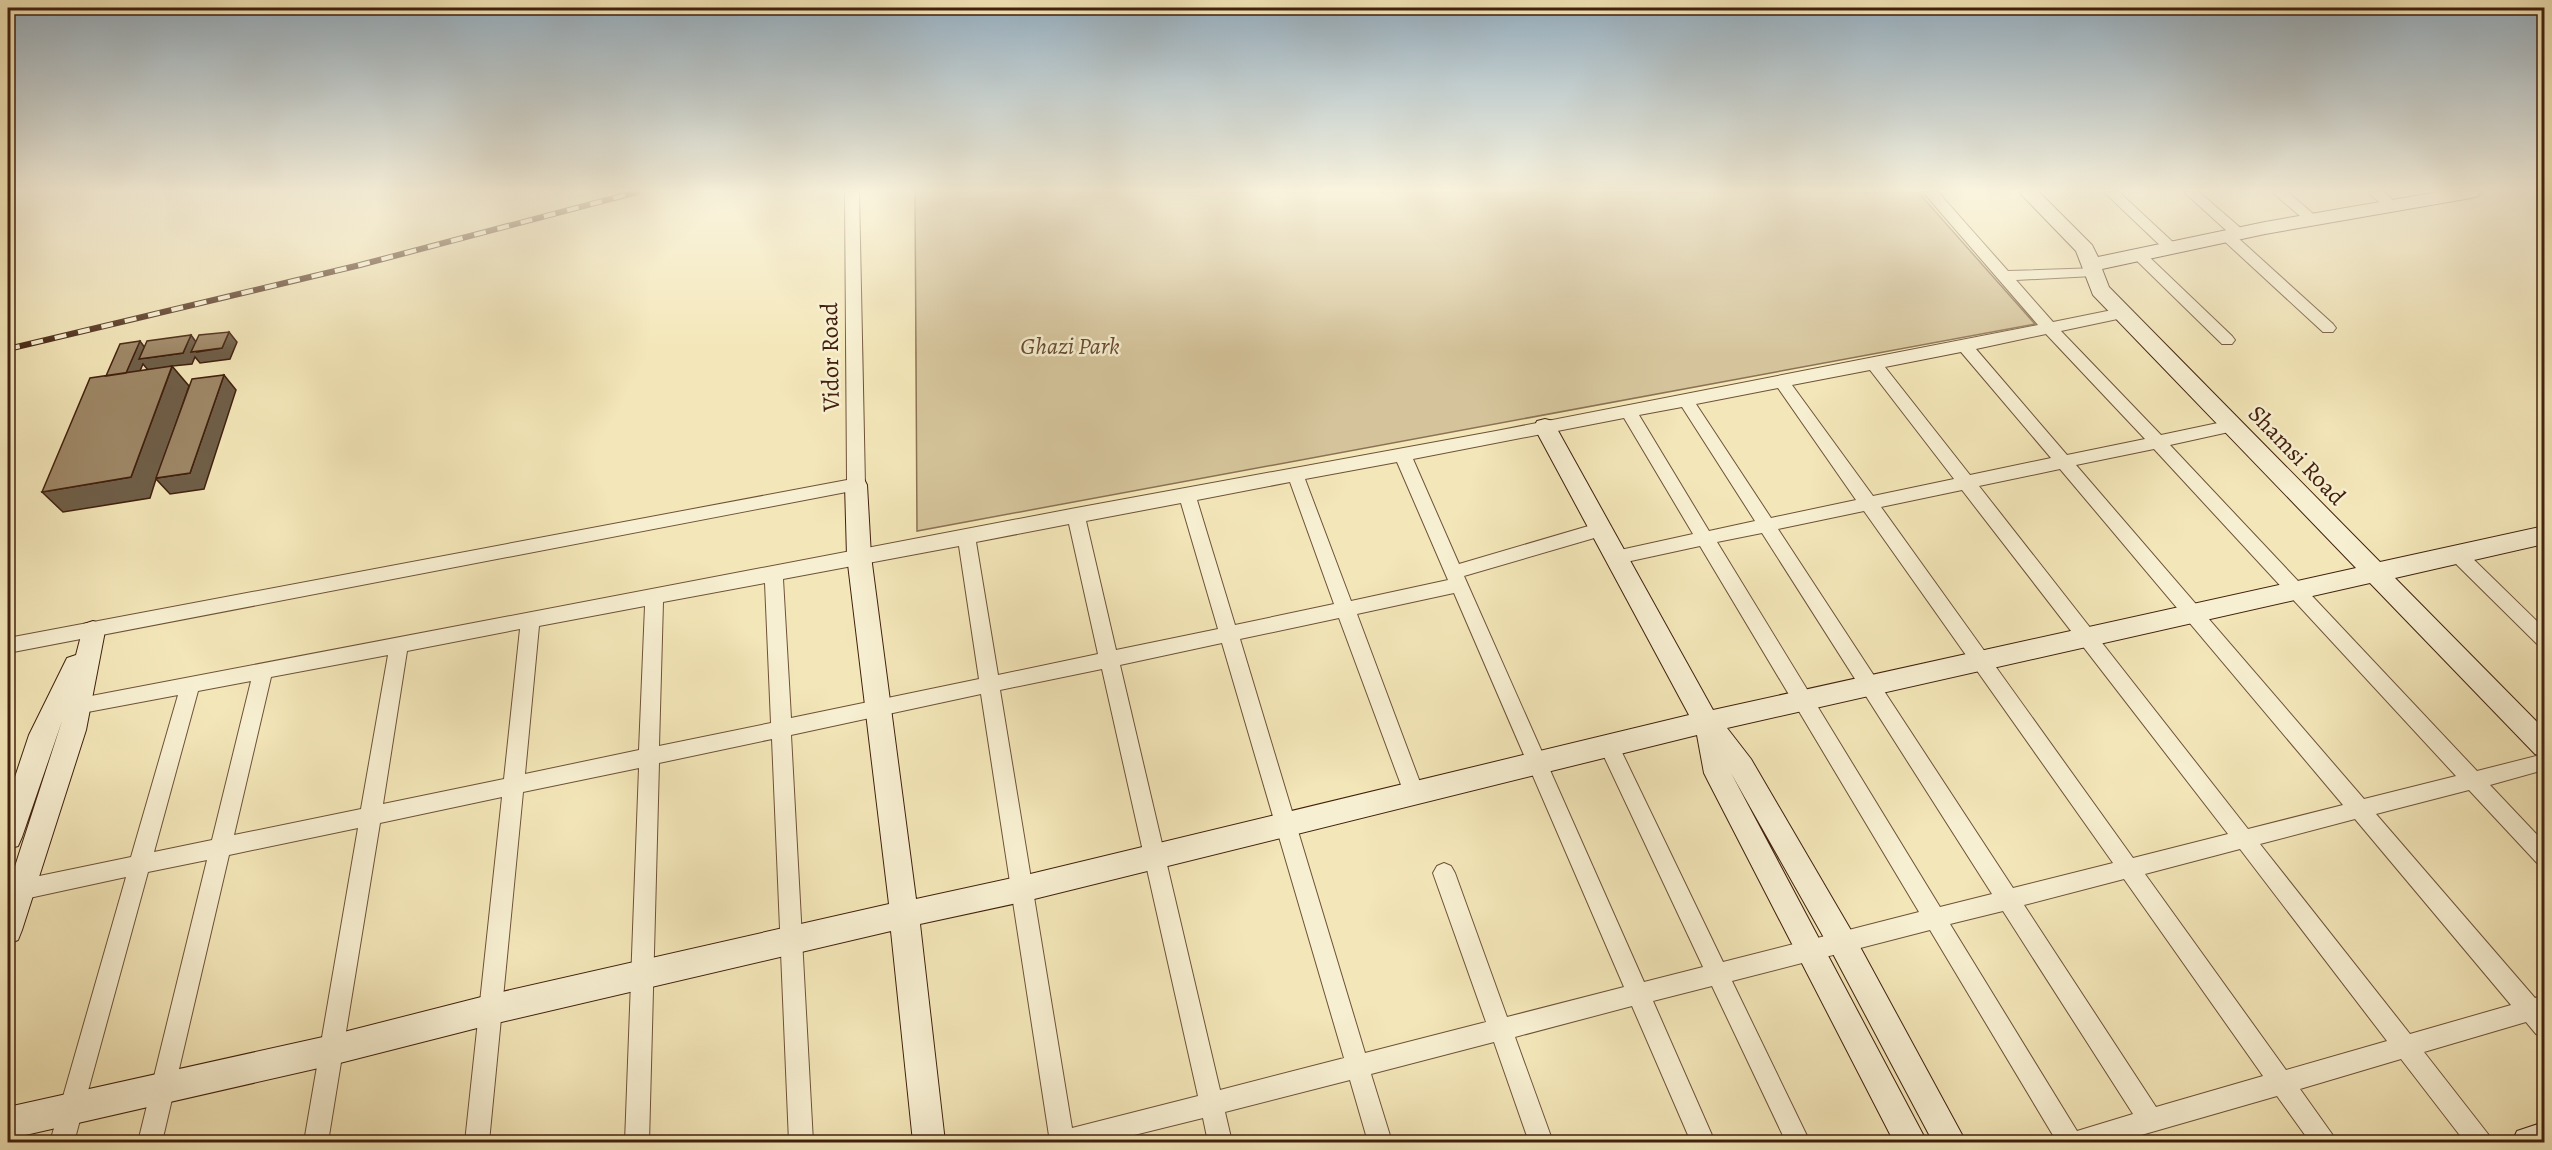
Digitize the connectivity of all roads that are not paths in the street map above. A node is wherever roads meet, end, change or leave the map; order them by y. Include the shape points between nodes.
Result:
1 (853, 246) edge
2 (1979, 246) edge
3 (2082, 246) edge
4 (2168, 246) edge
5 (2182, 246) edge
6 (2244, 246) edge
7 (2171, 248) junction
8 (2139, 255) junction
9 (2092, 268) junction
10 (2006, 276) junction
11 (2122, 313) junction
12 (2328, 328) dead end
13 (2050, 329) junction
14 (2227, 339) dead end
15 (1965, 346) junction
16 (1874, 364) junction
17 (1781, 381) junction
18 (1685, 399) junction
19 (1628, 411) junction
20 (2232, 426) junction
21 (1545, 427) junction
22 (2158, 442) junction
23 (1402, 454) junction
24 (2064, 461) junction
25 (1295, 474) junction
26 (1966, 482) junction
27 (856, 485) junction
28 (1187, 494) junction
29 (1868, 503) junction
30 (1076, 515) junction
31 (1767, 525) junction
32 (1602, 529) junction
33 (2544, 535) edge
34 (966, 536) junction
35 (1705, 538) junction
36 (2458, 555) junction
37 (859, 556) junction
38 (1617, 556) junction
39 (774, 574) junction
40 (2375, 574) junction
41 (1457, 578) junction
42 (2295, 592) junction
43 (654, 597) junction
44 (1346, 609) junction
45 (2194, 614) junction
46 (530, 621) junction
47 (93, 631) junction
48 (1229, 634) junction
49 (2087, 638) junction
50 (2544, 639) edge
51 (399, 645) junction
52 (8, 646) edge
53 (1109, 659) junction
54 (1981, 661) junction
55 (263, 671) junction
56 (190, 685) junction
57 (990, 685) junction
58 (1870, 686) junction
59 (1803, 701) junction
60 (77, 706) junction
61 (878, 708) junction
62 (1706, 722) junction
63 (782, 728) junction
64 (1609, 746) junction
65 (2544, 746) edge
66 (649, 757) junction
67 (2544, 762) edge
68 (1538, 763) junction
69 (2473, 780) junction
70 (512, 785) junction
71 (1414, 793) junction
72 (2360, 809) junction
73 (370, 816) junction
74 (1285, 824) junction
75 (8, 837) edge
76 (2244, 839) junction
77 (221, 847) junction
78 (1154, 856) junction
79 (2544, 856) edge
80 (139, 864) junction
81 (2129, 868) junction
82 (1444, 873) dead end
83 (1022, 889) junction
84 (20, 890) junction
85 (2008, 899) junction
86 (904, 914) junction
87 (1934, 918) junction
88 (8, 930) edge
89 (791, 939) junction
90 (1842, 942) junction
91 (1810, 950) junction
92 (642, 973) junction
93 (1717, 974) junction
94 (1639, 994) junction
95 (493, 1009) junction
96 (2540, 1014) edge
97 (1501, 1030) junction
98 (2406, 1047) junction
99 (332, 1050) junction
100 (1357, 1066) junction
101 (2282, 1083) junction
102 (164, 1088) junction
103 (1211, 1104) junction
104 (72, 1108) junction
105 (8, 1123) edge
106 (2140, 1130) edge
107 (2544, 1138) edge
108 (62, 1143) edge
109 (150, 1143) edge
110 (316, 1143) edge
111 (477, 1143) edge
112 (637, 1143) edge
113 (801, 1143) edge
114 (929, 1143) edge
115 (1062, 1143) edge
116 (1220, 1143) edge
117 (1380, 1143) edge
118 (1541, 1143) edge
119 (1703, 1143) edge
120 (1798, 1143) edge
121 (1911, 1143) edge
122 (1950, 1143) edge
123 (2070, 1143) edge
124 (2078, 1143) edge
125 (2324, 1143) edge
126 (2480, 1143) edge
127 (2528, 1143) edge

1 - 27 street, Vidor Road
2 - 10 street
3 - 9 street, Shamsi Road
4 - 7 street
5 - 7 street
6 - 12 street
7 - 8 street
8 - 9 street
8 - 14 street
9 - 10 street
9 - 11 street, Shamsi Road via 2100,290
10 - 13 street
11 - 13 street
11 - 20 street, Shamsi Road
13 - 15 street
13 - 22 street
15 - 16 street
15 - 24 street
16 - 17 street
16 - 26 street
17 - 18 street
17 - 29 street
18 - 19 street
18 - 31 street
19 - 21 street
19 - 35 street
20 - 22 street
20 - 40 street, Shamsi Road
21 - 23 street
21 - 32 street
22 - 24 street
22 - 42 street
23 - 25 street
23 - 41 street
24 - 26 street
24 - 45 street
25 - 28 street
25 - 44 street
26 - 29 street
26 - 49 street
27 - 37 street
27 - 47 street
28 - 30 street
28 - 48 street
29 - 31 street
29 - 54 street
30 - 34 street
30 - 53 street
31 - 35 street
31 - 58 street
32 - 38 street
32 - 41 street
33 - 36 street
34 - 37 street
34 - 57 street
35 - 38 street
35 - 59 street
36 - 40 street
36 - 50 street
37 - 39 street
37 - 61 street
38 - 62 street
39 - 43 street
39 - 63 street
40 - 42 street
40 - 65 street, Shamsi Road
41 - 44 street
41 - 68 street
42 - 45 street
42 - 69 street
43 - 46 street
43 - 66 street
44 - 48 street
44 - 71 street
45 - 49 street
45 - 72 street
46 - 51 street
46 - 70 street
47 - 52 street
47 - 60 street
47 - 75 street via 42,735
48 - 53 street
48 - 74 street
49 - 54 street
49 - 76 street
51 - 55 street
51 - 73 street
53 - 57 street
53 - 78 street
54 - 58 street
54 - 81 street
55 - 56 street
55 - 77 street
56 - 60 street
56 - 80 street
57 - 61 street
57 - 83 street
58 - 59 street
58 - 85 street
59 - 62 street
59 - 87 street
60 - 84 street
61 - 63 street
61 - 86 street
62 - 64 street
62 - 90 street via 1742,767
62 - 91 street via 1717,773
63 - 66 street
63 - 89 street
64 - 68 street
64 - 93 street
66 - 70 street
66 - 92 street
67 - 69 street
68 - 71 street
68 - 94 street
69 - 72 street
69 - 79 street
70 - 73 street
70 - 95 street
71 - 74 street
72 - 76 street
72 - 96 street
73 - 77 street
73 - 99 street
74 - 78 street
74 - 100 street
76 - 81 street
76 - 98 street
77 - 80 street
77 - 102 street
78 - 83 street
78 - 103 street
80 - 84 street
80 - 104 street
81 - 85 street
81 - 101 street
82 - 97 street
83 - 86 street
83 - 115 street
84 - 88 street
85 - 87 street
85 - 106 street
86 - 89 street
86 - 114 street
87 - 90 street
87 - 123 street
89 - 92 street
89 - 113 street
90 - 91 street
90 - 122 street
91 - 93 street
91 - 121 street
92 - 95 street
92 - 112 street
93 - 94 street
93 - 120 street
94 - 97 street
94 - 119 street
95 - 99 street
95 - 111 street
96 - 98 street
97 - 100 street
97 - 118 street
98 - 101 street
98 - 126 street
99 - 102 street
99 - 110 street
100 - 103 street
100 - 117 street
101 - 106 street
101 - 125 street
102 - 104 street
102 - 109 street
103 - 115 street
103 - 116 street
104 - 105 street
104 - 108 street
106 - 124 street
107 - 127 street

